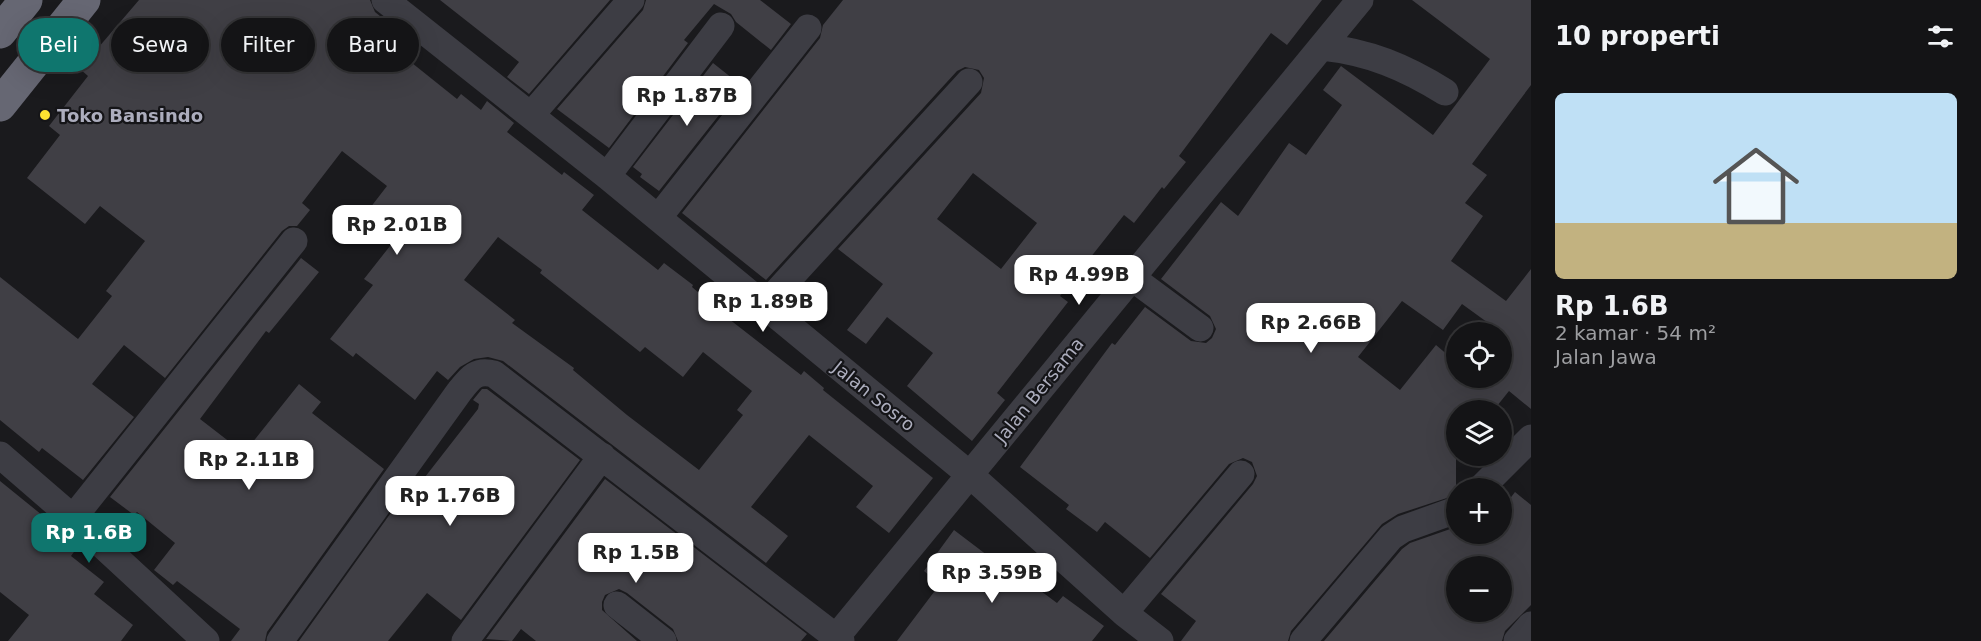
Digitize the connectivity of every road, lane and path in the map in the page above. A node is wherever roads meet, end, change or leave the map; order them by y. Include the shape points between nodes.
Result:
1 (26, 0) edge
2 (84, 0) edge
3 (385, 0) edge
4 (631, 0) edge
5 (1356, 2) edge
6 (721, 26) dead end
7 (808, 28) dead end
8 (0, 32) edge
9 (1322, 47) junction
10 (969, 82) dead end
11 (1445, 92) dead end
12 (0, 105) edge
13 (531, 115) junction
14 (607, 177) junction
15 (658, 218) junction
16 (294, 241) dead end
17 (1131, 277) junction
18 (764, 306) junction
19 (1200, 328) dead end
20 (1531, 438) edge
21 (0, 455) edge
22 (602, 456) junction
23 (969, 474) junction
24 (1241, 474) dead end
25 (1491, 478) edge
26 (1446, 514) edge
27 (73, 518) junction
28 (617, 605) dead end
29 (1125, 613) junction
30 (1531, 625) edge
31 (837, 640) edge
32 (206, 641) edge
33 (280, 641) edge
34 (465, 641) edge
35 (663, 641) edge
36 (1160, 641) edge
37 (1303, 641) edge
38 (1517, 641) edge

1 - 8 highway
2 - 12 highway
3 - 13 street, Jalan Sosro
4 - 13 street
5 - 9 street, Jalan Bersama
6 - 14 street
7 - 15 street
9 - 11 street via 1374,56 1401,66
9 - 17 street, Jalan Bersama
10 - 18 street
13 - 14 street, Jalan Sosro
14 - 15 street, Jalan Sosro
15 - 18 street, Jalan Sosro
16 - 27 street
17 - 19 street
17 - 23 street, Jalan Bersama
18 - 23 street, Jalan Sosro
20 - 25 street
21 - 27 street
22 - 31 street
22 - 33 street via 494,374 478,372 459,392
22 - 34 street
23 - 29 street, Jalan Sosro
23 - 31 street, Jalan Bersama
24 - 29 street
26 - 37 street via 1391,537
27 - 32 street
28 - 35 street
29 - 36 street, Jalan Sosro
30 - 38 street

